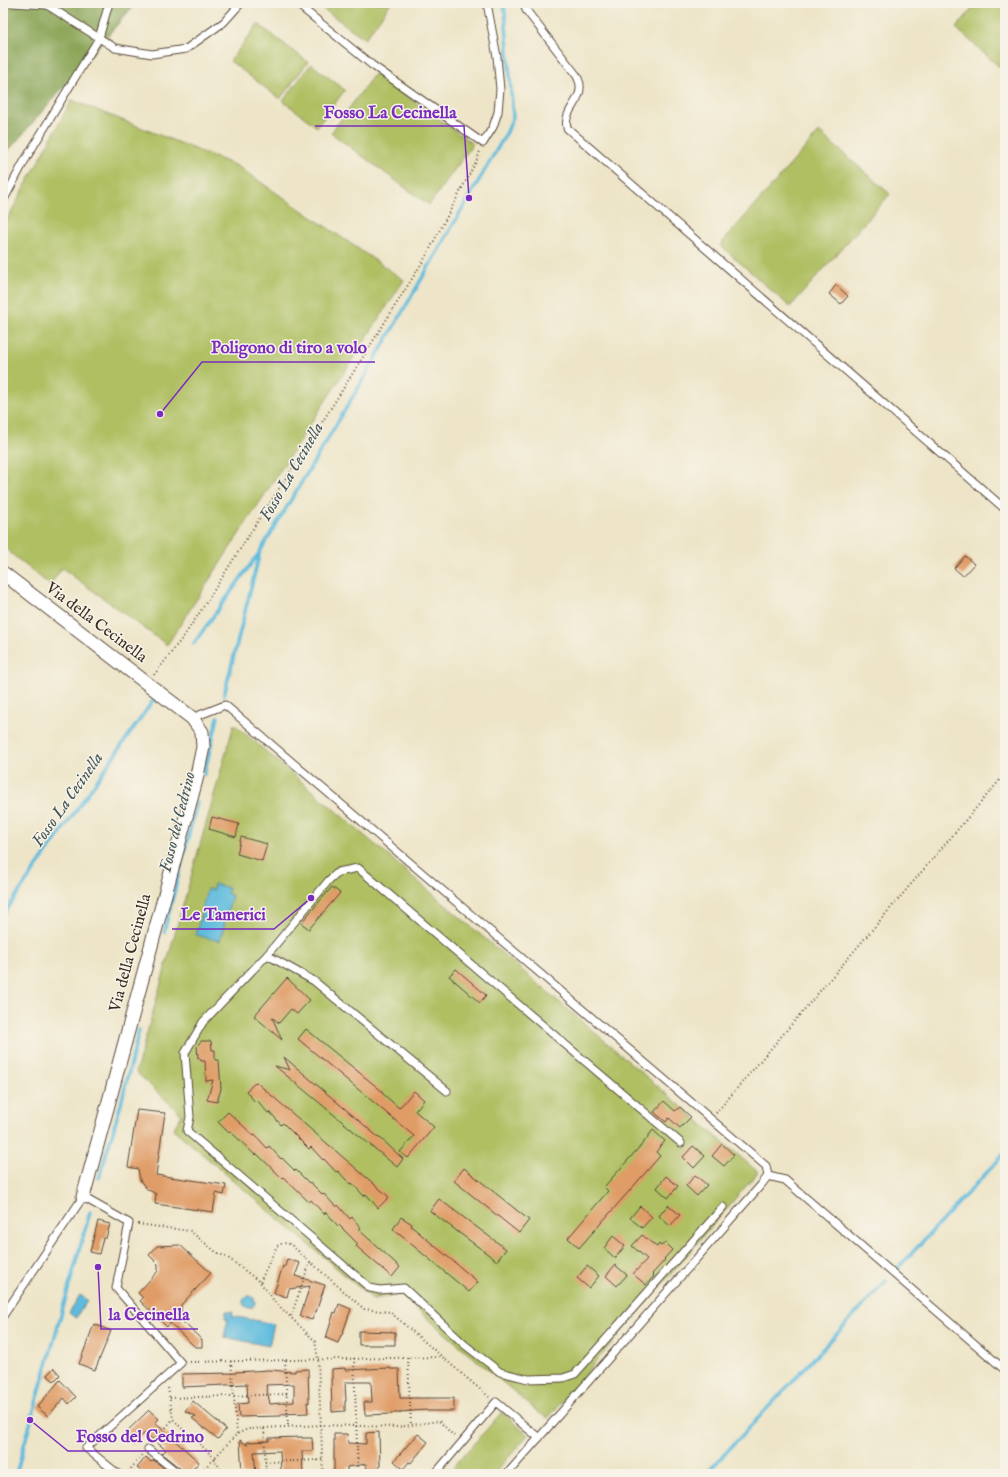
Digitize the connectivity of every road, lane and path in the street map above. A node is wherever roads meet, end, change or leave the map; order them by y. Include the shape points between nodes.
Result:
1 (12, 3) edge
2 (109, 3) edge
3 (241, 3) edge
4 (296, 3) edge
5 (487, 3) edge
6 (524, 3) edge
7 (99, 38) junction
8 (483, 144) junction
9 (3, 201) edge
10 (1005, 509) edge
11 (3, 574) edge
12 (147, 683) junction
13 (192, 718) junction
14 (1005, 774) edge
15 (267, 955) junction
16 (447, 1091) dead end
17 (712, 1118) junction
18 (681, 1143) dead end
19 (768, 1176) junction
20 (83, 1197) junction
21 (723, 1207) dead end
22 (129, 1223) junction
23 (310, 1262) junction
24 (260, 1282) junction
25 (3, 1316) edge
26 (291, 1316) junction
27 (443, 1357) junction
28 (354, 1358) junction
29 (408, 1358) junction
30 (318, 1359) junction
31 (286, 1360) junction
32 (231, 1361) junction
33 (181, 1363) junction
34 (1005, 1370) edge
35 (166, 1377) junction
36 (287, 1394) junction
37 (234, 1396) junction
38 (170, 1398) junction
39 (496, 1402) junction
40 (321, 1425) junction
41 (411, 1425) junction
42 (288, 1426) junction
43 (357, 1426) junction
44 (264, 1428) junction
45 (237, 1434) junction
46 (539, 1438) junction
47 (461, 1443) junction
48 (148, 1449) dead end
49 (214, 1458) junction
50 (322, 1460) junction
51 (265, 1462) junction
52 (118, 1474) edge
53 (179, 1474) edge
54 (199, 1474) edge
55 (223, 1474) edge
56 (266, 1474) edge
57 (323, 1474) edge
58 (358, 1474) edge
59 (435, 1474) edge
60 (507, 1474) edge

1 - 7 lane via 47,5
2 - 7 lane
3 - 7 lane via 224,22 186,49 152,54 115,48
4 - 8 lane via 372,65
5 - 8 lane via 500,89 494,127
6 - 10 lane via 526,10 577,76 580,93 565,120 567,128
7 - 9 lane
8 - 12 path via 425,258 370,347 202,610
11 - 12 street, Via della Cecinella
12 - 13 street, Via della Cecinella
13 - 17 lane via 224,705
13 - 20 street, Via della Cecinella via 202,732 203,747 197,774
14 - 17 path
15 - 16 lane via 314,981
15 - 18 lane via 329,880 338,872 358,868
15 - 21 lane via 203,1022 185,1053 190,1117 187,1132 370,1288 404,1288 466,1345 500,1372 528,1379 563,1378 575,1374
17 - 19 lane via 766,1166
19 - 34 lane via 785,1180
19 - 46 lane
20 - 22 lane
20 - 25 lane
22 - 24 path via 190,1231
22 - 33 lane via 116,1288
23 - 24 path via 290,1244 283,1243 277,1246
23 - 26 path
23 - 27 path via 364,1309 390,1312
24 - 26 path via 275,1302
26 - 30 path via 315,1341
27 - 29 path
27 - 39 path
28 - 29 path
28 - 30 path
28 - 43 path
29 - 41 path
30 - 31 path
30 - 40 path
31 - 32 path
31 - 36 path
32 - 33 path
32 - 37 path
33 - 35 lane
35 - 38 path
35 - 52 lane via 86,1448
36 - 37 path
36 - 42 path
37 - 38 path
37 - 45 path
38 - 49 path via 173,1419
39 - 46 lane
39 - 47 lane
40 - 42 path
40 - 43 path
40 - 50 path
41 - 43 path
41 - 47 path via 439,1422
42 - 44 path
43 - 58 path
44 - 45 path via 248,1429
44 - 51 path
45 - 49 path
46 - 60 lane
47 - 59 lane
48 - 53 lane
49 - 54 path
49 - 55 path
50 - 51 path
50 - 57 path
51 - 56 path

